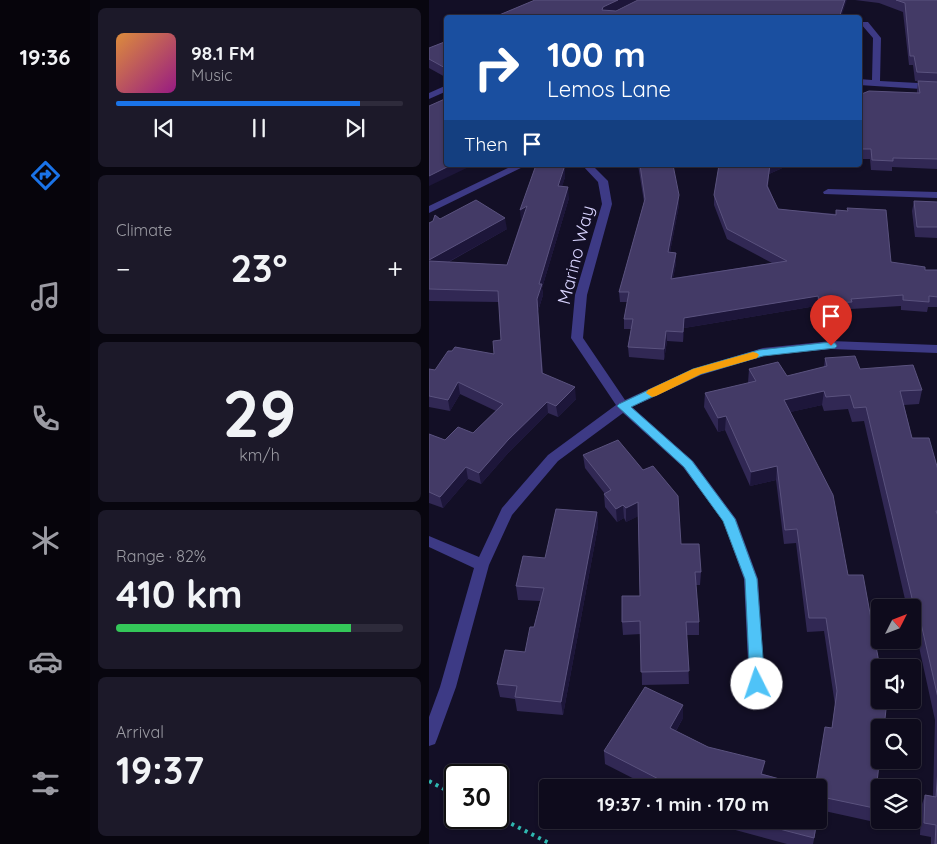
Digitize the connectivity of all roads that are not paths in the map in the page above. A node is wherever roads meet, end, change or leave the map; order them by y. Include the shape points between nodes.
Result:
1 (865, 24) dead end
2 (862, 82) edge
3 (876, 84) junction
4 (937, 87) edge
5 (444, 89) edge
6 (429, 96) edge
7 (517, 167) edge
8 (589, 167) edge
9 (828, 192) dead end
10 (937, 195) edge
11 (429, 210) edge
12 (937, 349) edge
13 (623, 406) junction
14 (429, 541) edge
15 (482, 565) junction
16 (757, 684) dead end
17 (429, 739) edge

1 - 3 street via 877,38
2 - 3 street
3 - 4 street
5 - 6 street
7 - 11 street
8 - 13 street, Marino Way via 603,181 607,204 581,295 577,338
9 - 10 street
12 - 13 street via 831,346 763,352 697,372
13 - 15 street via 553,458 507,512
13 - 16 street, Marino Way via 688,464 729,519 751,579
14 - 15 street
15 - 17 street via 448,687

